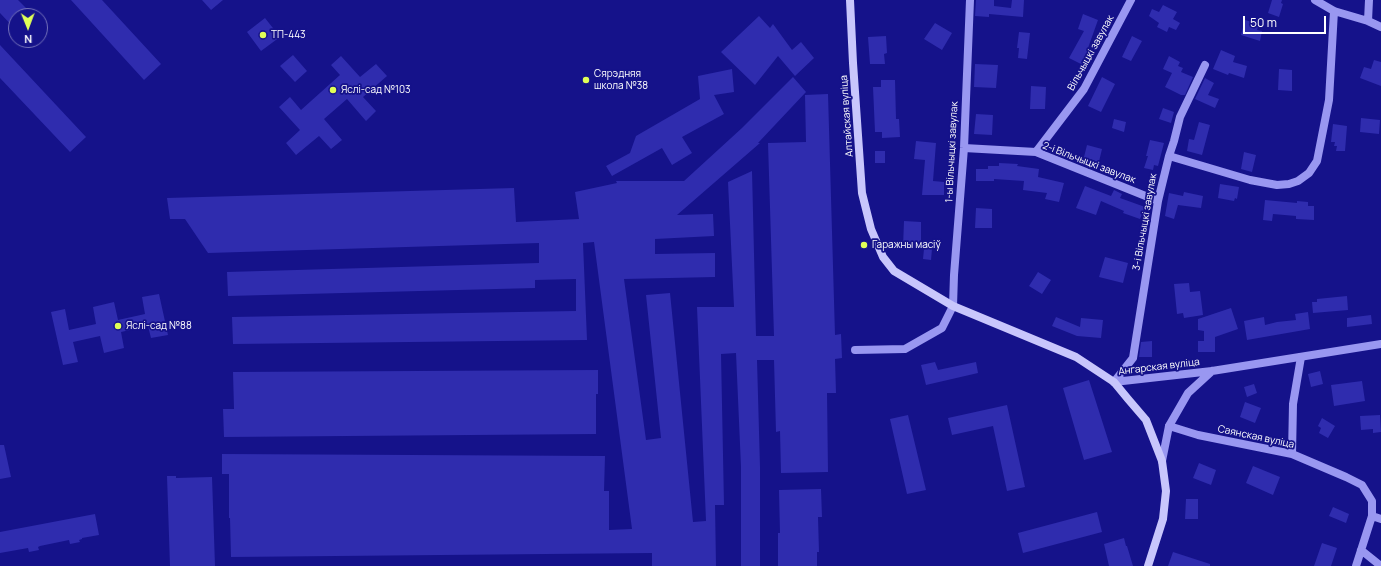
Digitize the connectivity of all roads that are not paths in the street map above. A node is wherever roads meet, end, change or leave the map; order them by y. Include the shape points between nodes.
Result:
1 (850, 0) edge
2 (970, 0) edge
3 (1131, 0) edge
4 (1315, 0) edge
5 (1369, 0) edge
6 (1334, 11) junction
7 (1368, 21) junction
8 (1381, 27) edge
9 (1205, 65) dead end
10 (964, 148) junction
11 (1036, 152) junction
12 (1169, 156) junction
13 (1158, 201) junction
14 (871, 229) joint
15 (953, 306) junction
16 (1381, 344) edge
17 (855, 350) dead end
18 (1301, 357) junction
19 (1212, 371) junction
20 (1114, 382) junction
21 (1169, 426) junction
22 (1292, 454) junction
23 (1162, 461) junction
24 (1372, 516) junction
25 (1381, 519) edge
26 (1361, 550) junction
27 (1148, 566) edge
28 (1356, 566) edge
29 (1381, 566) edge

1 - 14 main road, Алтайская вуліца via 862,193
2 - 10 street, 1-ы Вільчыцкі завулак
3 - 11 street, Вільчыцкі завулак via 1084,89
4 - 6 street
5 - 7 street
6 - 7 street
6 - 12 street via 1329,100 1317,161 1309,173 1298,181 1277,185 1250,180
7 - 8 street
9 - 12 street, 3-і Вільчыцкі завулак via 1180,117
10 - 11 street, 2-і Вільчыцкі завулак
10 - 15 street, 1-ы Вільчыцкі завулак
11 - 13 street, 2-і Вільчыцкі завулак
12 - 13 street, 3-і Вільчыцкі завулак
13 - 20 street, 3-і Вільчыцкі завулак via 1133,358
14 - 15 main road, Ангарская вуліца via 882,257 894,271
15 - 17 street via 942,328 905,349
15 - 20 main road, Ангарская вуліца via 1076,357
16 - 18 street, Ангарская вуліца
18 - 19 street, Ангарская вуліца
18 - 22 street via 1293,404
19 - 20 street, Ангарская вуліца
19 - 21 street via 1188,392
20 - 23 main road via 1146,420
21 - 22 street, Саянская вуліца via 1198,435
21 - 23 street
22 - 24 street, Саянская вуліца via 1362,485 1372,501
23 - 27 main road via 1166,491 1165,511
24 - 25 street
24 - 26 street
26 - 28 street
26 - 29 street

